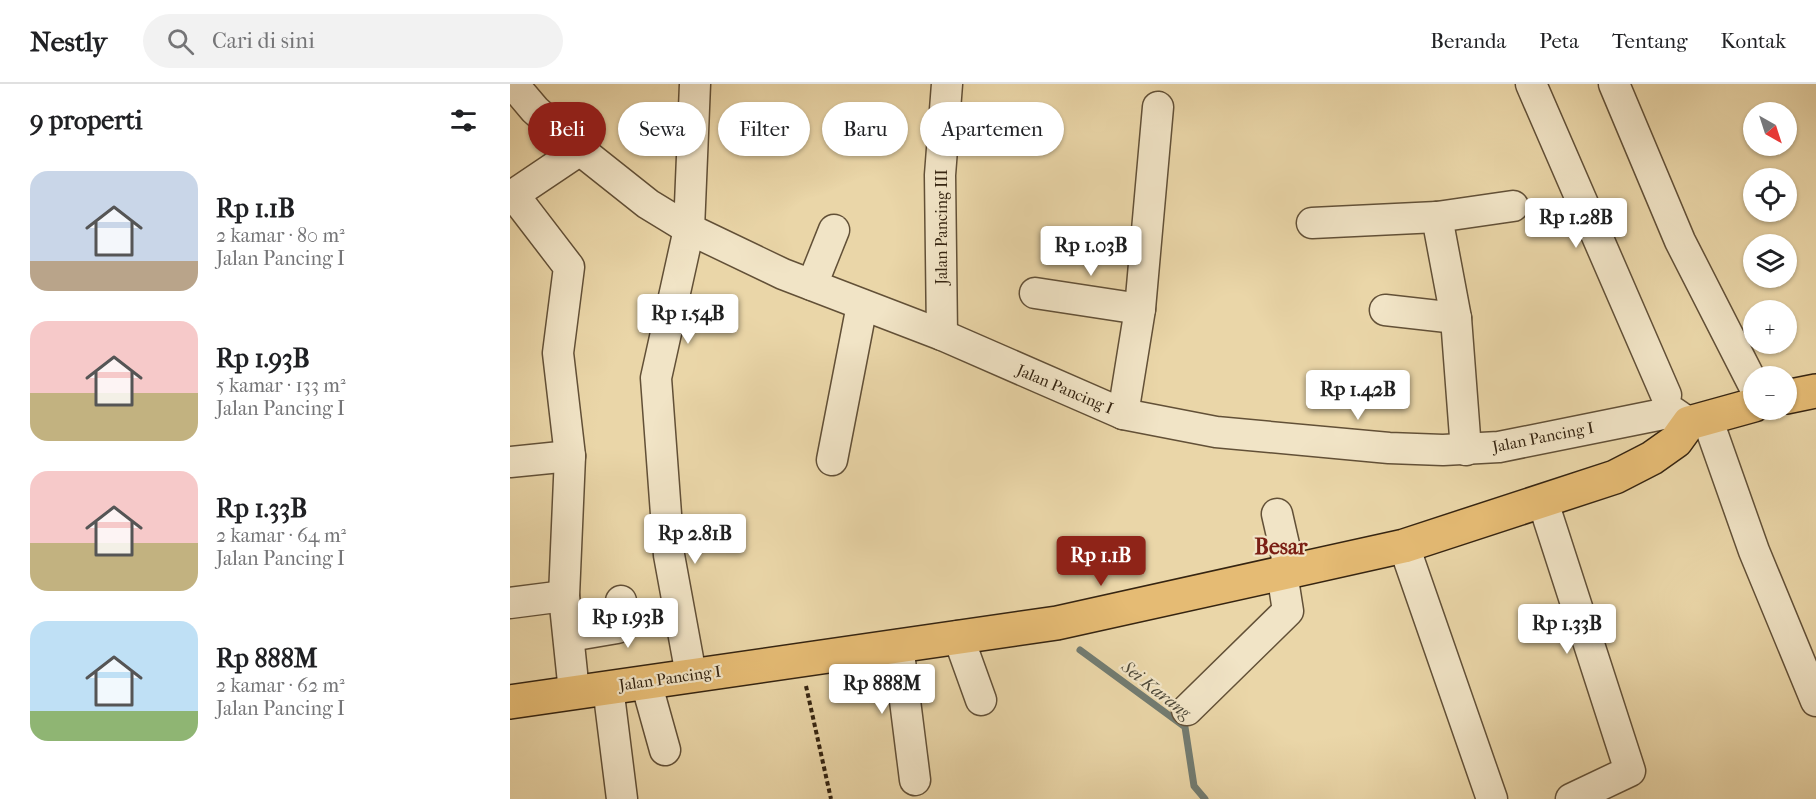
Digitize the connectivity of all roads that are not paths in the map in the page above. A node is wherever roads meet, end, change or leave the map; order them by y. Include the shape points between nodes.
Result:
1 (513, 84) edge
2 (694, 84) edge
3 (947, 84) edge
4 (1531, 84) edge
5 (1614, 84) edge
6 (528, 102) edge
7 (1158, 107) dead end
8 (571, 156) edge
9 (588, 156) edge
10 (512, 195) edge
11 (1513, 206) dead end
12 (1437, 217) junction
13 (1312, 223) dead end
14 (689, 230) junction
15 (834, 230) dead end
16 (812, 285) junction
17 (1035, 293) dead end
18 (862, 305) junction
19 (1140, 309) junction
20 (1385, 310) dead end
21 (1456, 318) junction
22 (949, 338) junction
23 (1744, 366) edge
24 (1816, 391) edge
25 (1666, 395) dead end
26 (1797, 395) edge
27 (1743, 408) edge
28 (1123, 414) junction
29 (1698, 420) junction
30 (1466, 450) junction
31 (570, 456) junction
32 (832, 460) dead end
33 (510, 462) edge
34 (1543, 502) junction
35 (1277, 514) dead end
36 (1404, 546) junction
37 (1286, 572) junction
38 (564, 596) junction
39 (621, 601) dead end
40 (510, 603) edge
41 (570, 636) junction
42 (958, 636) junction
43 (898, 645) junction
44 (691, 675) junction
45 (646, 682) junction
46 (608, 687) junction
47 (574, 692) junction
48 (981, 700) dead end
49 (1816, 701) edge
50 (510, 702) edge
51 (1187, 711) dead end
52 (665, 750) dead end
53 (915, 780) dead end
54 (622, 799) edge
55 (1492, 799) edge
56 (1571, 799) edge

1 - 6 street, Jalan Pancing I
2 - 14 street
3 - 22 street, Jalan Pancing III via 940,175
4 - 25 street
5 - 23 street via 1680,241
7 - 19 street
8 - 10 street
9 - 14 street, Jalan Pancing I via 648,204
10 - 31 street via 569,267 558,353
11 - 12 street
12 - 13 street
12 - 21 street
14 - 16 street, Jalan Pancing I
14 - 44 street via 656,378 669,555
15 - 16 street
16 - 18 street, Jalan Pancing I
17 - 19 street
18 - 22 street, Jalan Pancing I
18 - 32 street
19 - 28 street
20 - 21 street
21 - 30 street
22 - 28 street, Jalan Pancing I
24 - 26 main road
27 - 29 main road
28 - 30 street, Jalan Pancing I via 1216,432 1389,448
29 - 30 street, Jalan Pancing I via 1673,412 1499,447
29 - 34 main road, Jalan Pancing I via 1652,458 1615,477
29 - 49 street
31 - 33 street
31 - 38 street
34 - 36 main road, Jalan Pancing I
34 - 56 street via 1630,771
35 - 37 street
36 - 37 main road, Jalan Pancing I
36 - 55 street
37 - 42 main road, Jalan Pancing I via 1057,622
37 - 51 street via 1288,611
38 - 40 street
38 - 41 street
39 - 41 street via 622,620 617,628
41 - 47 street
42 - 43 main road, Jalan Pancing I
42 - 48 street
43 - 44 main road, Jalan Pancing I
43 - 53 street
44 - 45 main road, Jalan Pancing I
45 - 46 main road, Jalan Pancing I
45 - 52 street
46 - 47 main road, Jalan Pancing I
46 - 54 street
47 - 50 main road, Jalan Pancing I

